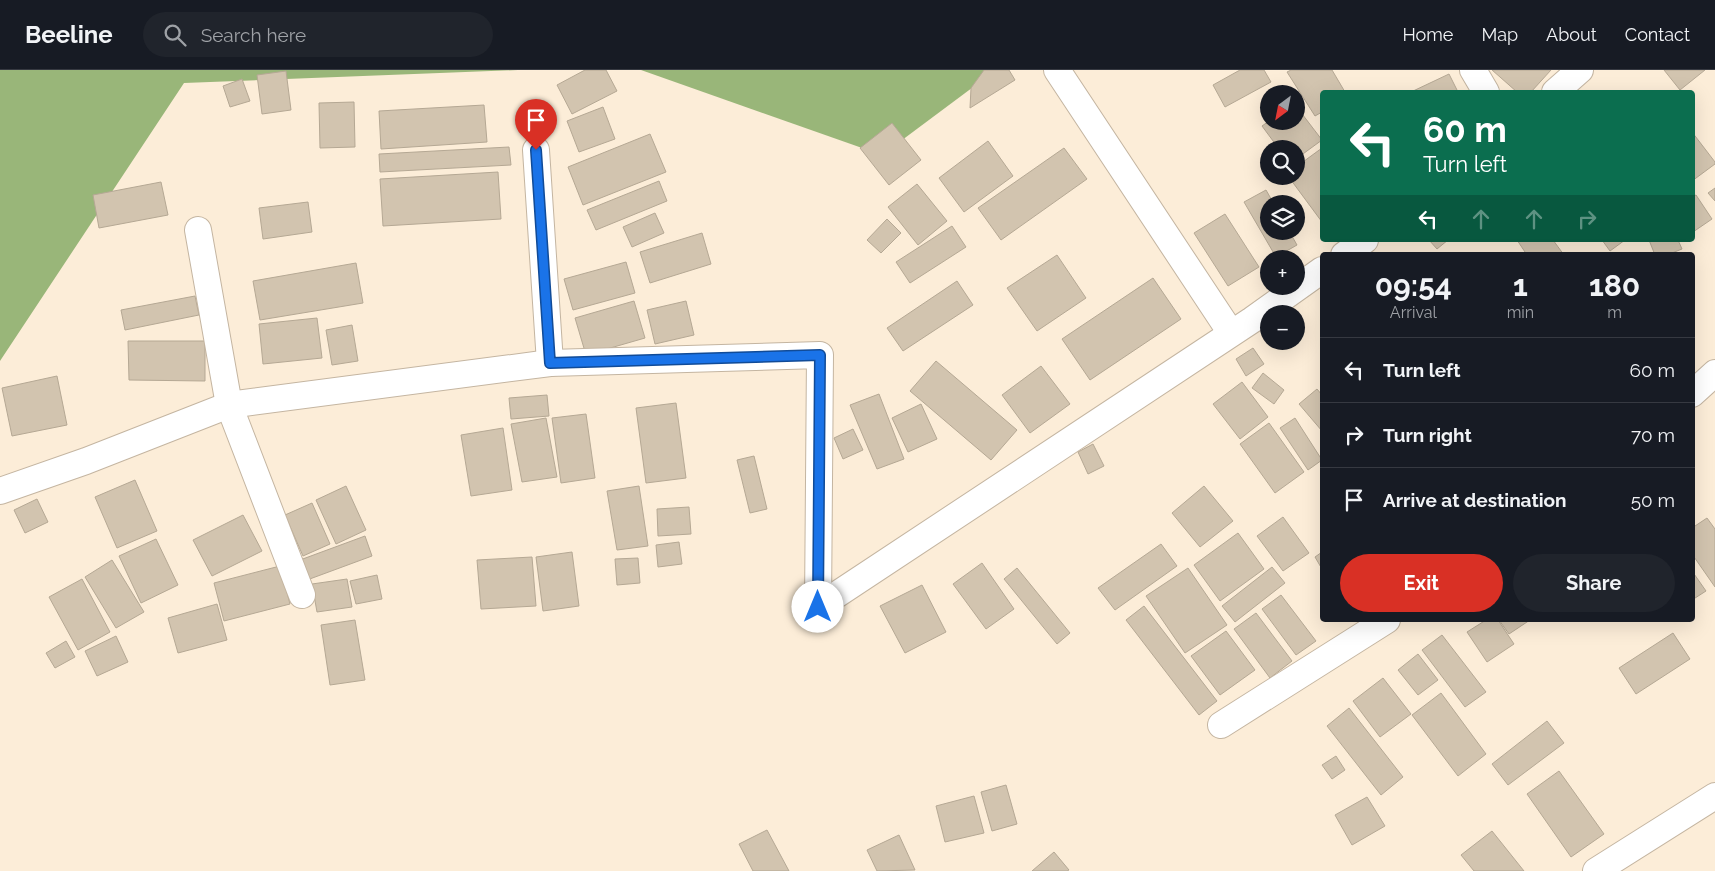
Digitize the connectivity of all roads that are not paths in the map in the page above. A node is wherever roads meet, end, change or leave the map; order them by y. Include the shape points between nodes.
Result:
1 (1057, 70) edge
2 (1473, 70) edge
3 (1580, 70) edge
4 (1485, 90) edge
5 (1556, 90) edge
6 (536, 150) dead end
7 (198, 230) dead end
8 (1362, 242) edge
9 (1348, 252) edge
10 (1320, 271) edge
11 (1231, 333) junction
12 (550, 363) junction
13 (1715, 374) edge
14 (1695, 391) edge
15 (229, 405) junction
16 (0, 491) edge
17 (302, 595) dead end
18 (1385, 622) edge
19 (1221, 725) dead end
20 (1715, 796) edge
21 (1596, 871) edge

1 - 11 street
2 - 4 street
3 - 5 street
6 - 12 street
7 - 15 street
8 - 9 street
10 - 11 street
11 - 12 street via 818,607 820,355
12 - 15 street
13 - 14 street
15 - 16 street
15 - 17 street
18 - 19 street
20 - 21 street

